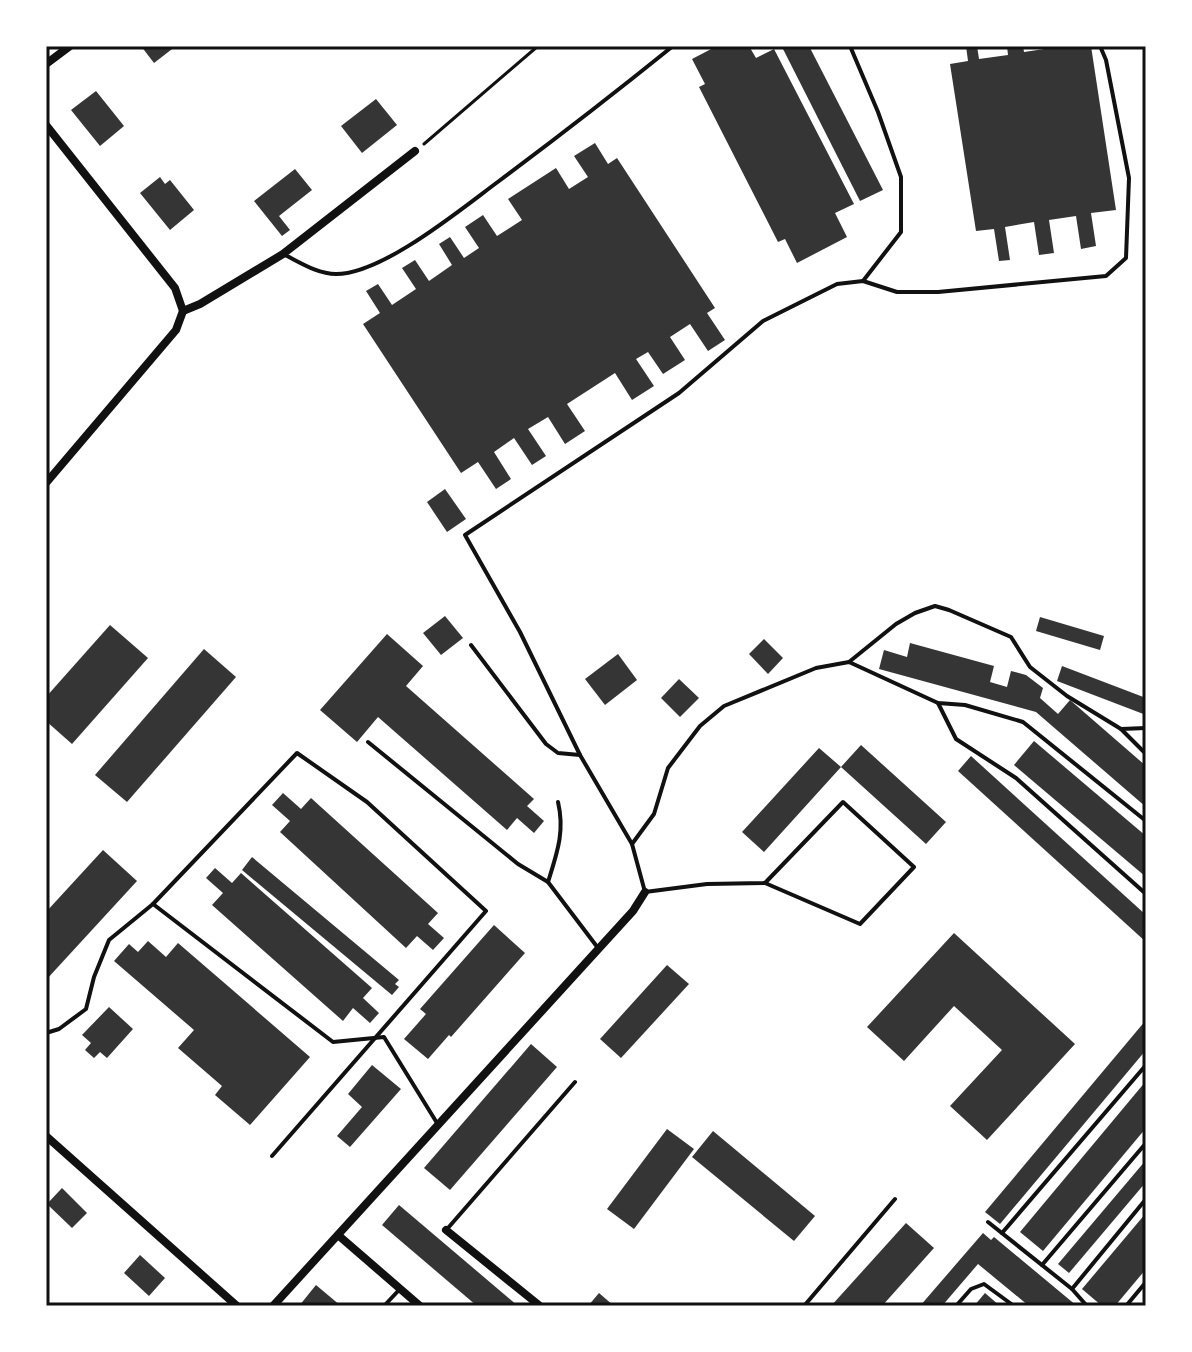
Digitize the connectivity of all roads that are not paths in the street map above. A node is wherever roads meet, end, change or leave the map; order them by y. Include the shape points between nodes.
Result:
1 (70, 46) edge
2 (673, 46) edge
3 (850, 46) edge
4 (1100, 46) edge
5 (46, 64) edge
6 (46, 125) edge
7 (415, 151) road end
8 (283, 254) junction
9 (863, 281) junction
10 (183, 311) junction
11 (46, 483) edge
12 (471, 645) dead end
13 (849, 662) junction
14 (938, 703) junction
15 (1146, 728) edge
16 (1121, 729) junction
17 (368, 742) dead end
18 (1146, 754) edge
19 (580, 755) junction
20 (558, 802) dead end
21 (1146, 821) edge
22 (632, 844) junction
23 (548, 882) junction
24 (765, 883) junction
25 (645, 892) junction
26 (1146, 894) edge
27 (153, 904) junction
28 (598, 948) junction
29 (46, 1033) edge
30 (375, 1038) junction
31 (1146, 1065) edge
32 (575, 1082) dead end
33 (437, 1123) junction
34 (46, 1136) edge
35 (1146, 1143) edge
36 (272, 1156) dead end
37 (895, 1199) dead end
38 (1146, 1199) edge
39 (988, 1222) dead end
40 (446, 1230) joint
41 (1002, 1233) junction
42 (338, 1235) junction
43 (1042, 1265) junction
44 (1146, 1282) edge
45 (400, 1289) junction
46 (1072, 1289) junction
47 (237, 1306) edge
48 (273, 1306) edge
49 (384, 1306) edge
50 (420, 1306) edge
51 (540, 1306) edge
52 (804, 1306) edge
53 (956, 1306) edge
54 (1014, 1306) edge
55 (1087, 1306) edge
56 (1126, 1306) edge

1 - 5 street
2 - 8 lane via 437,226 369,267 321,272
3 - 9 lane via 901,177 901,232
4 - 9 lane via 1129,178 1126,258 1106,276 938,292 897,292
6 - 10 street via 175,288
7 - 8 street
8 - 10 street
9 - 19 lane via 837,284 763,321 679,393 465,535
10 - 11 street via 176,330
12 - 19 lane via 546,744 558,753
13 - 14 lane
13 - 16 lane via 896,624 935,606 1011,637 1030,667
13 - 22 lane via 816,668 724,706 700,726 668,768 654,814
14 - 21 lane via 1023,722
14 - 26 lane via 956,739 1016,778
15 - 16 lane
16 - 18 lane
17 - 23 lane via 518,864
19 - 22 lane
20 - 23 lane via 563,822
22 - 25 lane
23 - 28 lane
24 - 24 lane via 843,802 914,867 860,924
24 - 25 lane
25 - 28 street
27 - 29 lane via 109,940 86,1009
27 - 30 lane via 333,1042
27 - 30 lane via 297,753 367,802 486,911
28 - 33 street
30 - 33 lane via 384,1037
30 - 36 lane
31 - 41 lane
32 - 40 lane
33 - 42 street
34 - 47 street
35 - 43 lane
37 - 52 lane
38 - 46 lane
39 - 41 lane
40 - 51 street
41 - 43 lane
42 - 45 street
42 - 48 street
43 - 46 lane
44 - 56 lane
45 - 49 lane
45 - 50 street
46 - 55 lane
53 - 54 lane via 971,1289 984,1284

